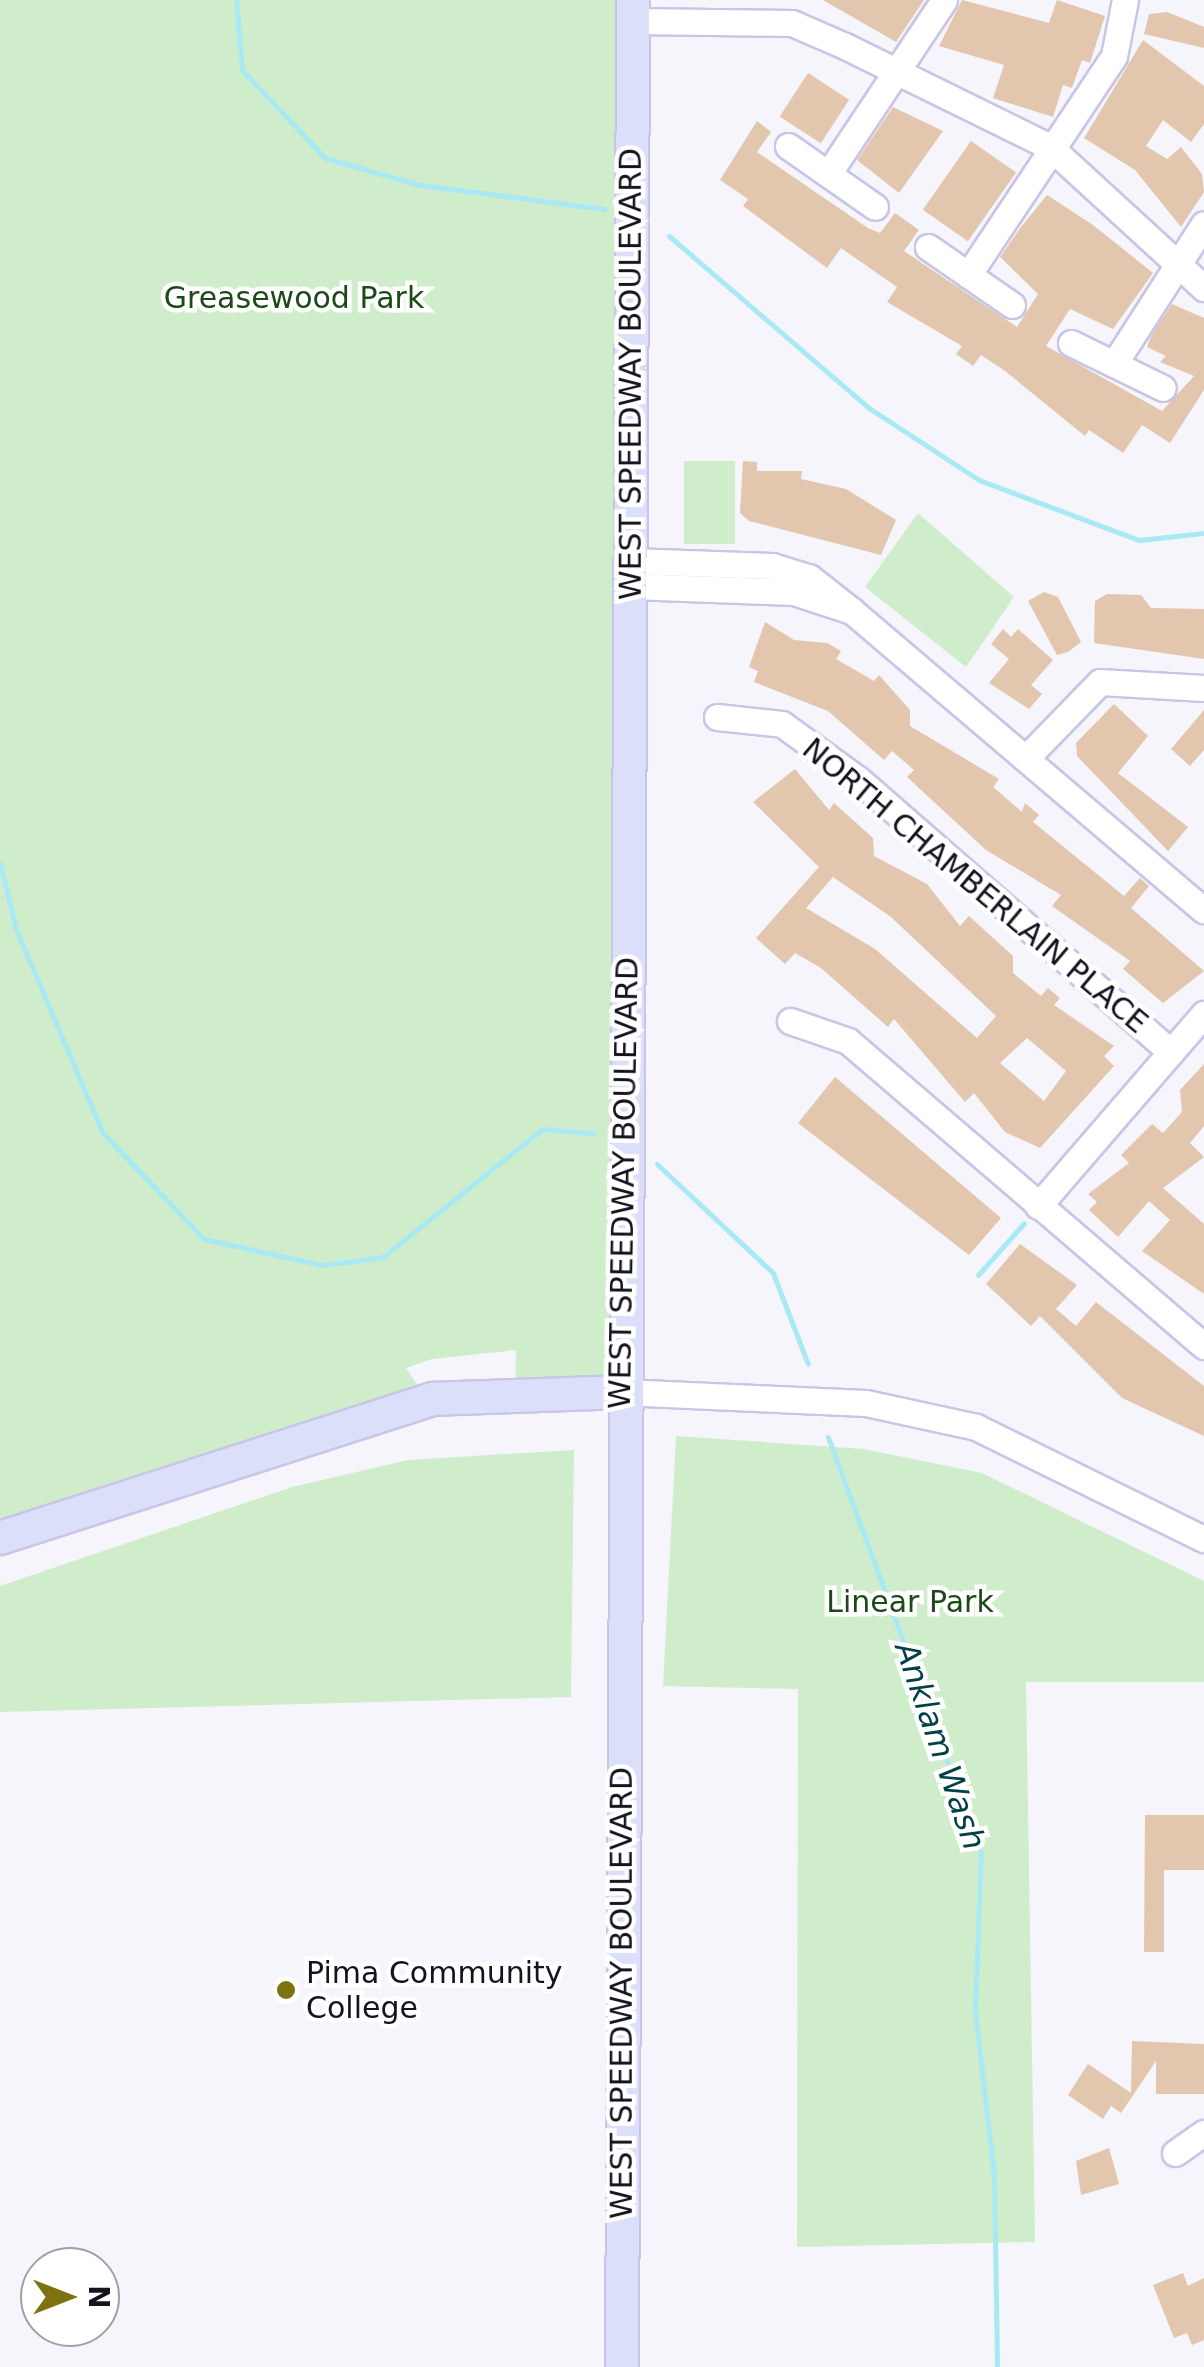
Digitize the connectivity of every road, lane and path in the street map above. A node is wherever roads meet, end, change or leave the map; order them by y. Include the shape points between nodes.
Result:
1 (944, 0) edge
2 (1126, 0) edge
3 (633, 10) edge
4 (792, 12) edge
5 (893, 76) junction
6 (788, 146) dead end
7 (1050, 146) junction
8 (828, 174) junction
9 (875, 206) dead end
10 (1204, 224) edge
11 (928, 247) dead end
12 (1176, 264) junction
13 (968, 275) junction
14 (1204, 288) edge
15 (1012, 305) dead end
16 (1071, 343) dead end
17 (1114, 364) junction
18 (1163, 388) dead end
19 (630, 573) junction
20 (1204, 688) edge
21 (717, 717) dead end
22 (1026, 758) junction
23 (1204, 911) edge
24 (1204, 1014) edge
25 (790, 1021) dead end
26 (1171, 1052) junction
27 (1038, 1206) junction
28 (1204, 1345) edge
29 (622, 1392) junction
30 (0, 1538) edge
31 (1204, 1538) edge
32 (1204, 2133) edge
33 (1175, 2153) dead end
34 (622, 2367) edge

1 - 5 street
2 - 7 street via 1114,56
3 - 4 street
3 - 19 main road, WEST SPEEDWAY BOULEVARD
4 - 5 street
5 - 7 street
5 - 8 street
6 - 8 street
7 - 12 street
7 - 13 street
8 - 9 street
10 - 12 street
11 - 13 street
12 - 14 street
12 - 17 street
13 - 15 street
16 - 17 street
17 - 18 street
19 - 22 street via 794,592 852,610
19 - 29 main road, WEST SPEEDWAY BOULEVARD
20 - 22 street via 1098,679
21 - 26 street, NORTH CHAMBERLAIN PLACE via 782,724 859,780
22 - 23 street
24 - 26 street
25 - 27 street via 848,1042
26 - 27 street
27 - 28 street
29 - 30 main road via 433,1399
29 - 31 street via 866,1403 976,1427
29 - 34 main road, WEST SPEEDWAY BOULEVARD
32 - 33 street

